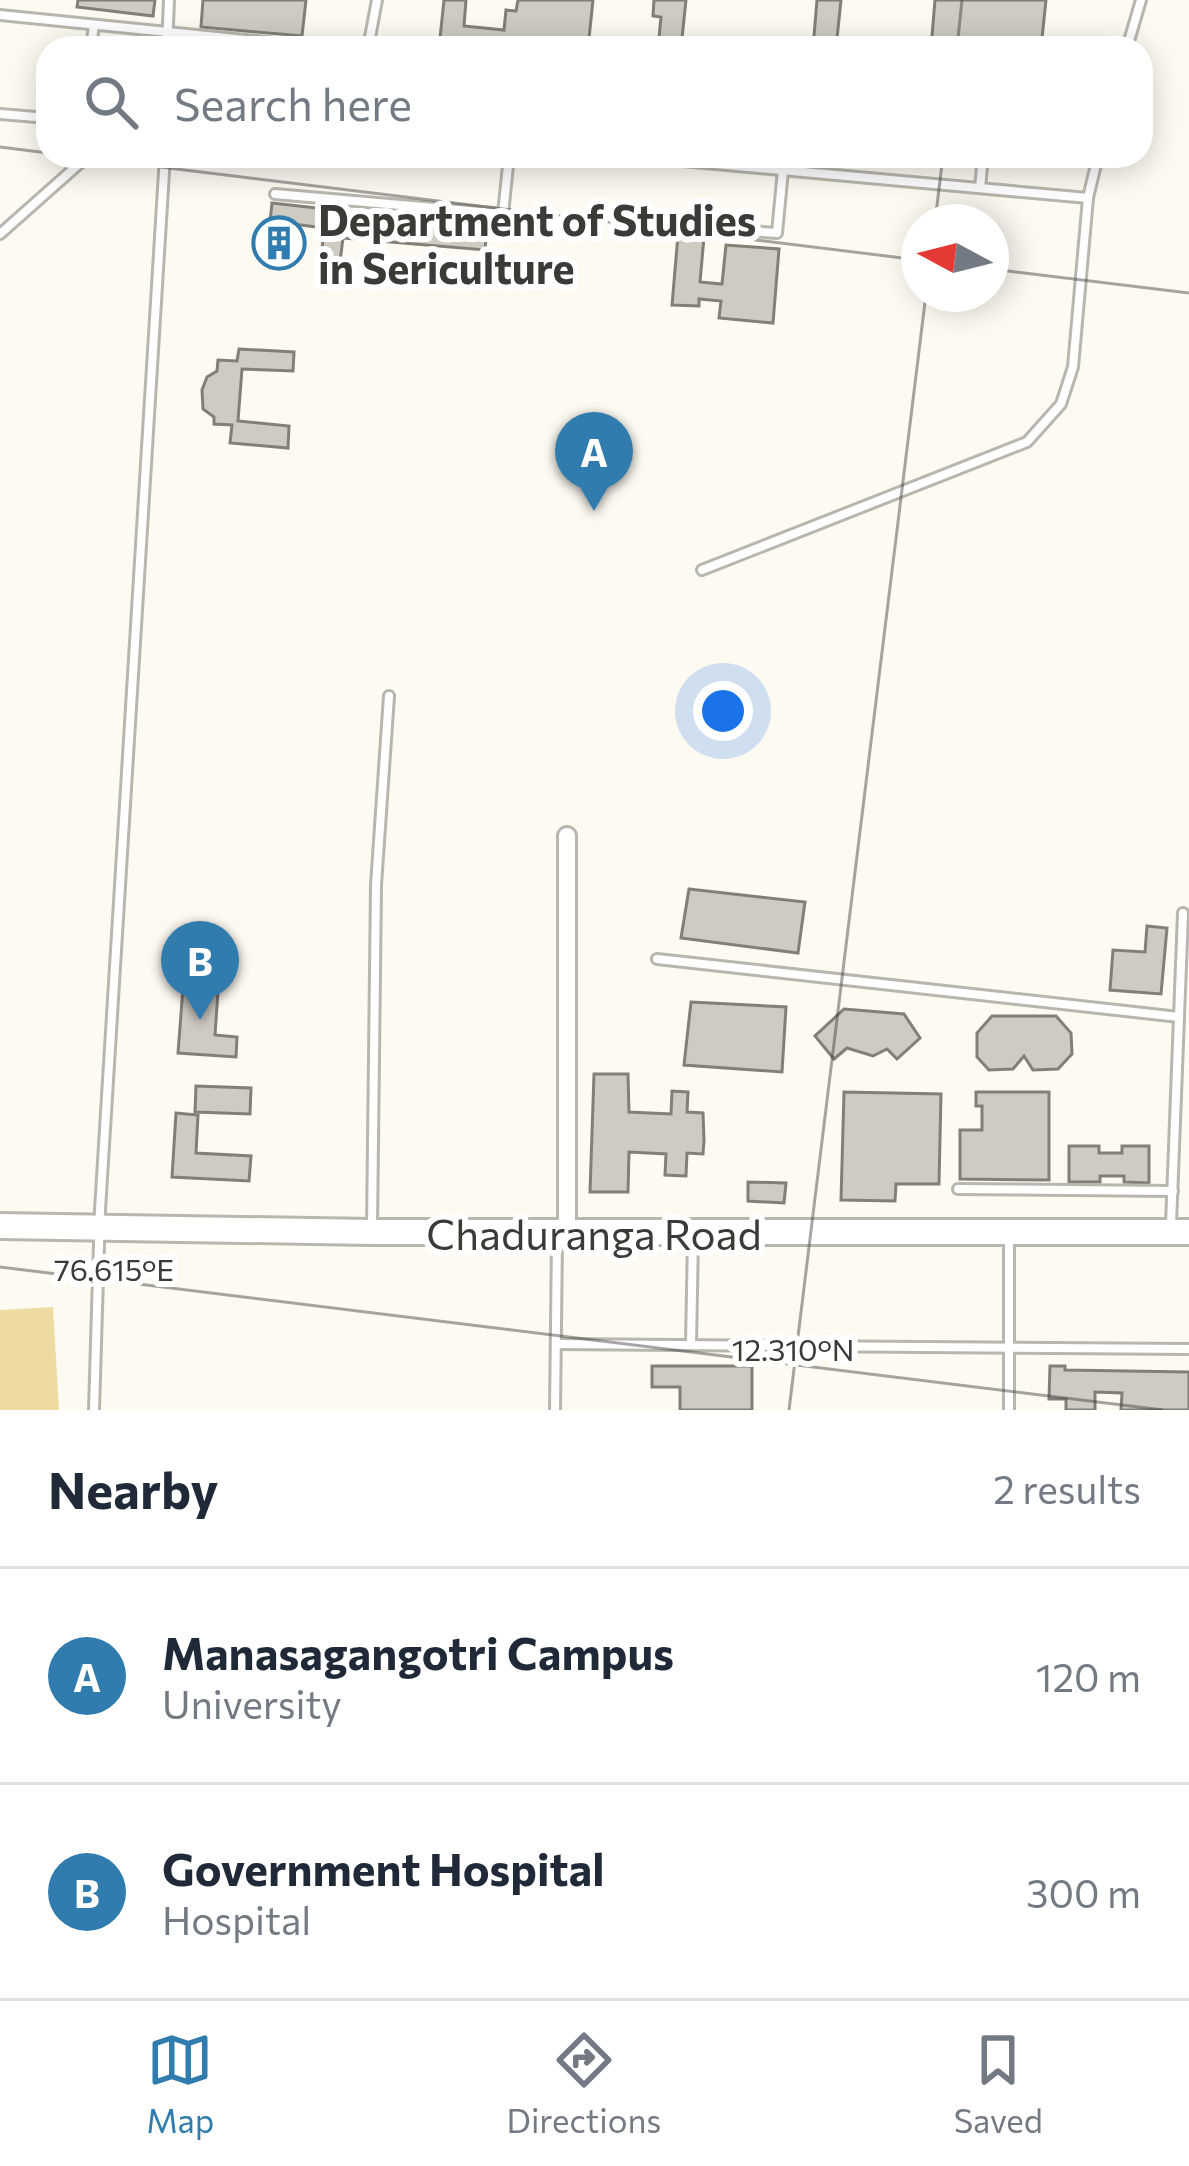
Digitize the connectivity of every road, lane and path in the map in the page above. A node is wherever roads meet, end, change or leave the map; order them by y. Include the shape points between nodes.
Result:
1 (169, 0) edge
2 (376, 0) edge
3 (1141, 0) edge
4 (0, 15) edge
5 (94, 25) junction
6 (167, 29) junction
7 (93, 36) edge
8 (167, 36) edge
9 (213, 36) edge
10 (370, 36) edge
11 (1130, 36) edge
12 (0, 114) edge
13 (36, 117) edge
14 (74, 168) edge
15 (164, 168) edge
16 (508, 168) edge
17 (773, 168) edge
18 (982, 168) edge
19 (1095, 168) edge
20 (783, 170) junction
21 (980, 188) junction
22 (275, 194) dead end
23 (1088, 198) junction
24 (691, 227) dead end
25 (0, 234) edge
26 (702, 570) dead end
27 (389, 696) dead end
28 (567, 836) dead end
29 (1183, 914) dead end
30 (658, 959) dead end
31 (1179, 1017) junction
32 (958, 1189) dead end
33 (1173, 1191) junction
34 (0, 1226) edge
35 (100, 1227) junction
36 (562, 1231) junction
37 (372, 1232) junction
38 (1180, 1232) edge
39 (693, 1233) junction
40 (1009, 1233) junction
41 (556, 1344) junction
42 (691, 1344) junction
43 (1009, 1346) junction
44 (1189, 1349) edge
45 (94, 1410) edge
46 (555, 1410) edge
47 (1010, 1410) edge

1 - 6 lane
2 - 10 lane
3 - 11 lane
4 - 5 lane
5 - 6 lane
5 - 7 lane
6 - 8 lane
6 - 9 lane
12 - 13 lane
14 - 25 lane
15 - 35 lane
16 - 22 lane via 503,214
17 - 20 lane
18 - 21 lane
19 - 23 lane
20 - 21 lane
20 - 24 lane via 777,233
21 - 23 lane
23 - 26 lane via 1073,367 1061,404 1027,442
27 - 37 lane via 376,885
28 - 36 street
29 - 31 lane
30 - 31 lane
31 - 33 lane
32 - 33 lane
33 - 38 lane
34 - 35 street, Chaduranga Road
35 - 37 street, Chaduranga Road
35 - 45 lane
36 - 37 street, Chaduranga Road
36 - 39 street, Chaduranga Road
36 - 41 lane
38 - 40 street, Chaduranga Road
39 - 40 street, Chaduranga Road
39 - 42 lane
40 - 43 lane
41 - 42 lane
41 - 46 lane
42 - 43 lane
43 - 44 lane
43 - 47 lane

